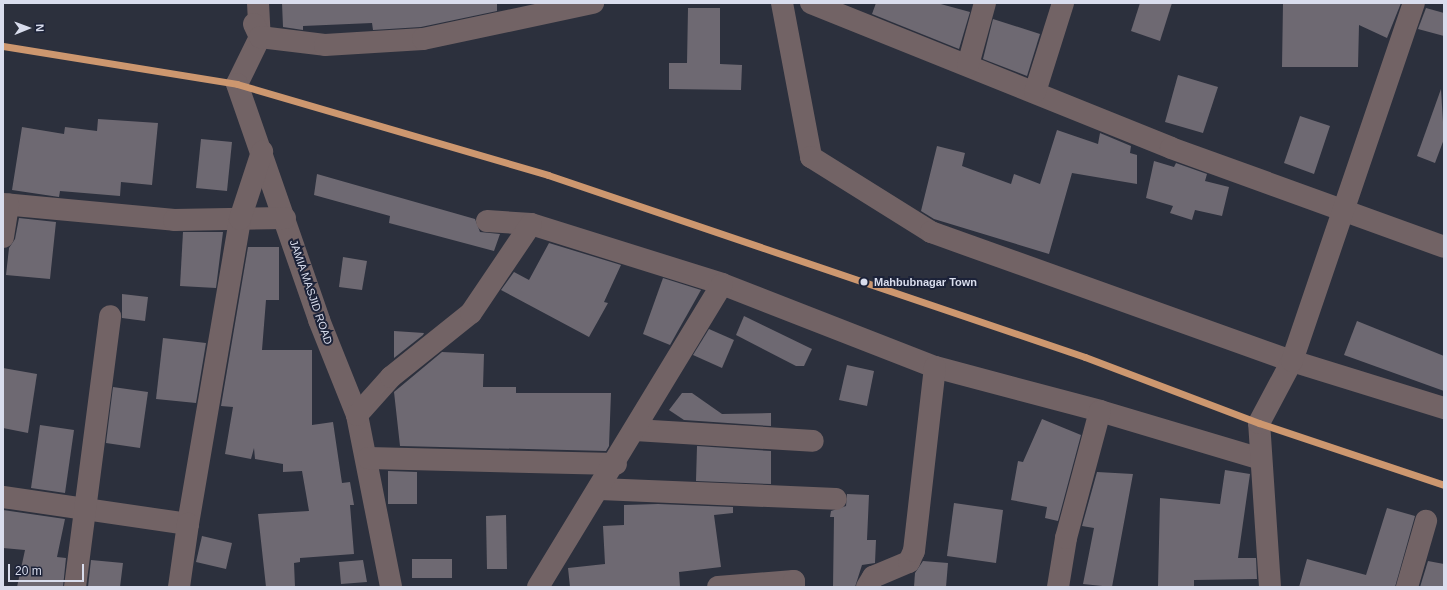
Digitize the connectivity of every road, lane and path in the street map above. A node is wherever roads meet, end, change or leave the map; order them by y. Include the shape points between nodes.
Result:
1 (244, 3) edge
2 (258, 3) edge
3 (593, 3) edge
4 (782, 3) edge
5 (811, 3) edge
6 (985, 3) edge
7 (1063, 3) edge
8 (1414, 3) edge
9 (260, 37) junction
10 (968, 65) junction
11 (1035, 92) junction
12 (262, 152) junction
13 (6, 204) edge
14 (1343, 210) junction
15 (285, 218) junction
16 (240, 219) junction
17 (487, 221) dead end
18 (531, 224) junction
19 (3, 237) edge
20 (1444, 247) edge
21 (722, 284) junction
22 (110, 316) dead end
23 (1292, 361) junction
24 (935, 368) junction
25 (1444, 408) edge
26 (1100, 411) junction
27 (357, 415) junction
28 (635, 430) junction
29 (813, 441) dead end
30 (368, 458) junction
31 (1261, 459) junction
32 (616, 464) junction
33 (600, 489) junction
34 (3, 497) edge
35 (836, 499) dead end
36 (86, 511) junction
37 (1426, 521) dead end
38 (188, 524) junction
39 (75, 587) edge
40 (180, 587) edge
41 (391, 587) edge
42 (538, 587) edge
43 (718, 587) edge
44 (794, 587) edge
45 (867, 587) edge
46 (1058, 587) edge
47 (1270, 587) edge
48 (1407, 587) edge

1 - 9 street
2 - 9 street, JAMIA MASJID ROAD
3 - 9 street via 423,39 325,45
4 - 23 street via 811,157 931,232
5 - 10 street
6 - 10 street
7 - 11 street
8 - 14 street
9 - 12 street, JAMIA MASJID ROAD via 237,84
10 - 11 street
11 - 14 street via 1171,148
12 - 15 street, JAMIA MASJID ROAD
12 - 16 street
13 - 16 street via 174,220
13 - 19 street
14 - 20 street
14 - 23 street
15 - 16 street
15 - 27 street, JAMIA MASJID ROAD via 319,320
16 - 38 street
17 - 18 street
18 - 21 street
18 - 27 street via 471,313 391,377
21 - 24 street
21 - 28 street
22 - 36 street
23 - 25 street
23 - 31 street via 1259,423
24 - 26 street
24 - 45 street via 914,551 909,562 873,577
26 - 31 street
26 - 46 street via 1066,538
27 - 30 street, JAMIA MASJID ROAD
28 - 29 street
28 - 32 street
30 - 32 street
30 - 41 street, JAMIA MASJID ROAD
31 - 47 street
32 - 33 street
33 - 35 street
33 - 42 street
34 - 36 street
36 - 38 street
36 - 39 street
37 - 48 street
38 - 40 street
43 - 44 street via 794,581

